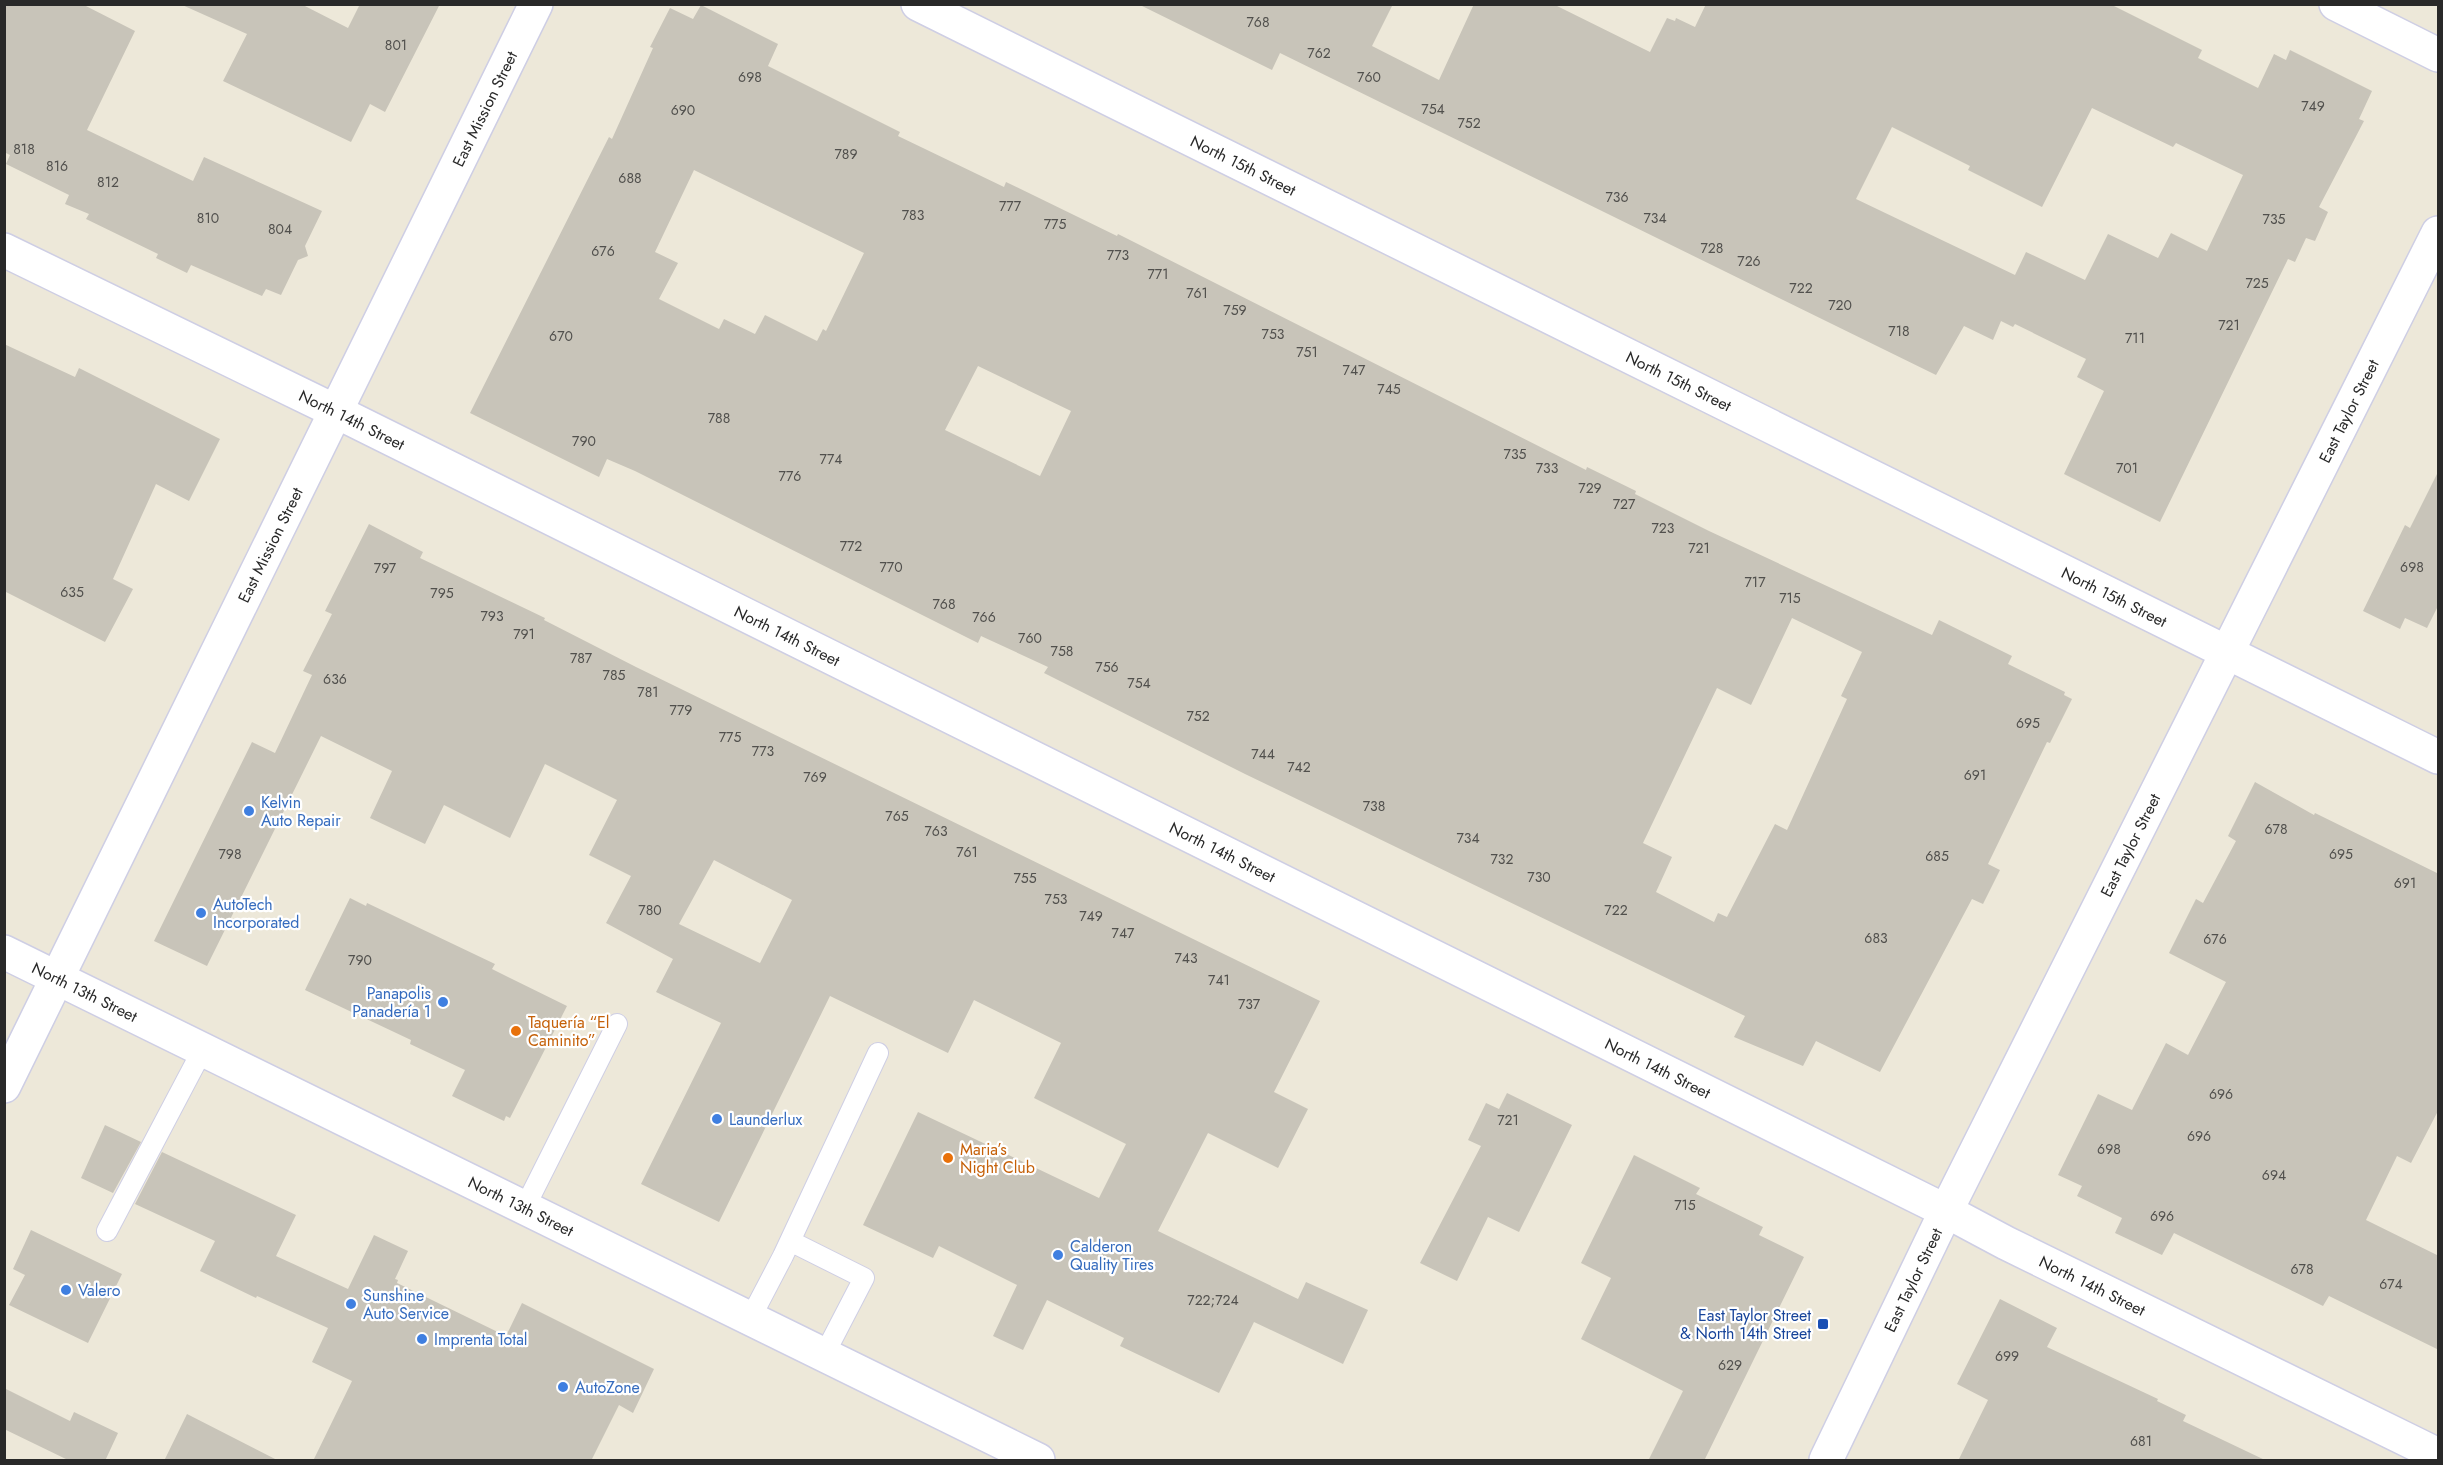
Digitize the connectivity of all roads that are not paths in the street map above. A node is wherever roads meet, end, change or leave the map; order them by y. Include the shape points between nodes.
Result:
1 (536, 4) edge
2 (918, 4) edge
3 (2336, 4) edge
4 (2439, 55) edge
5 (2439, 233) edge
6 (4, 250) edge
7 (335, 411) junction
8 (2227, 652) junction
9 (2439, 757) edge
10 (4, 952) edge
11 (57, 978) junction
12 (617, 1024) dead end
13 (203, 1049) junction
14 (878, 1053) dead end
15 (4, 1086) edge
16 (525, 1208) junction
17 (1946, 1210) junction
18 (107, 1231) dead end
19 (790, 1241) junction
20 (750, 1319) junction
21 (824, 1355) junction
22 (2439, 1455) edge
23 (1038, 1461) edge
24 (1826, 1461) edge

1 - 7 street, East Mission Street
2 - 8 street, North 15th Street
3 - 4 street
5 - 8 street, East Taylor Street
6 - 7 street, North 14th Street
7 - 11 street, East Mission Street
7 - 17 street, North 14th Street
8 - 9 street, North 15th Street
8 - 17 street, East Taylor Street
10 - 11 street, North 13th Street
11 - 13 street, North 13th Street
11 - 15 street, East Mission Street
12 - 16 lane
13 - 16 street, North 13th Street
13 - 18 lane
14 - 19 lane
16 - 20 street, North 13th Street
17 - 22 street, North 14th Street
17 - 24 street, East Taylor Street
19 - 20 lane
19 - 21 lane via 864,1278
20 - 21 street, North 13th Street
21 - 23 street, North 13th Street

